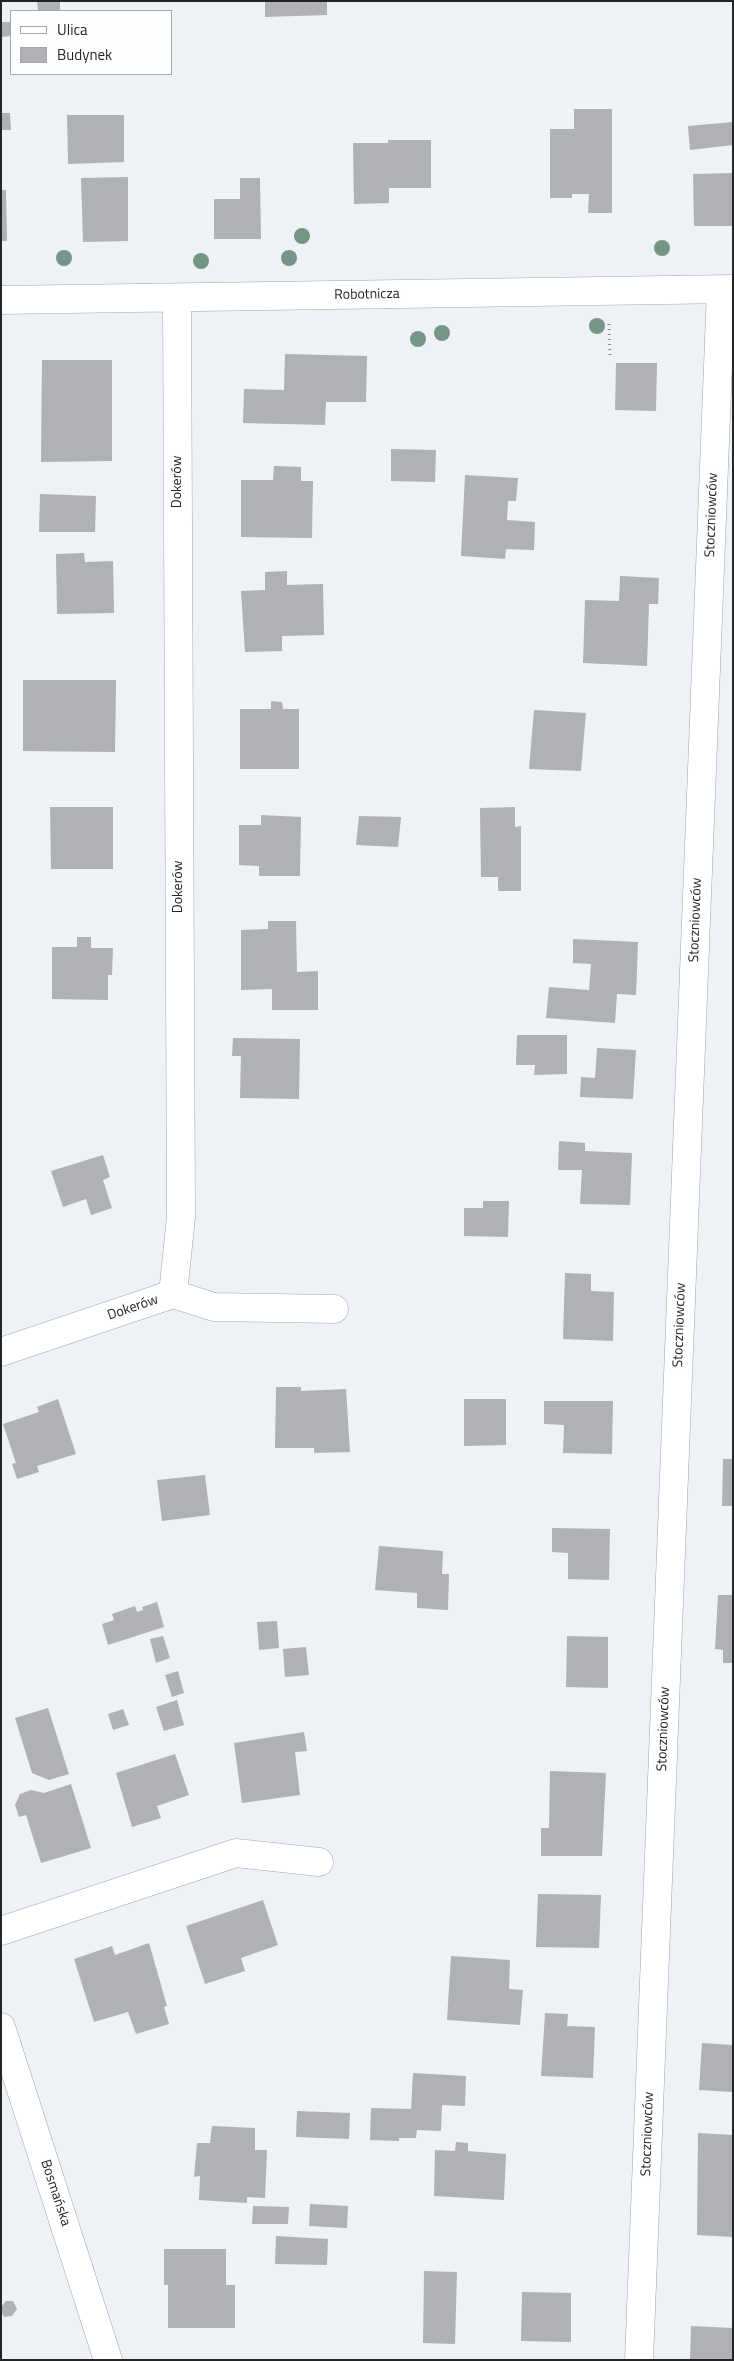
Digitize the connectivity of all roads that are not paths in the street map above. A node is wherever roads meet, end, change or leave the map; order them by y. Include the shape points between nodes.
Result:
1 (727, 290) edge
2 (177, 298) junction
3 (1, 300) edge
4 (173, 1294) junction
5 (334, 1309) dead end
6 (1, 1352) edge
7 (319, 1862) dead end
8 (1, 1931) edge
9 (1, 2027) edge
10 (108, 2360) edge
11 (639, 2360) edge

1 - 2 street, Robotnicza
1 - 11 street, Stoczniowców
2 - 3 street, Robotnicza
2 - 4 street, Dokerów via 181,1217
4 - 5 street via 214,1307
4 - 6 street, Dokerów
7 - 8 street via 236,1853
9 - 10 street, Bosmańska

